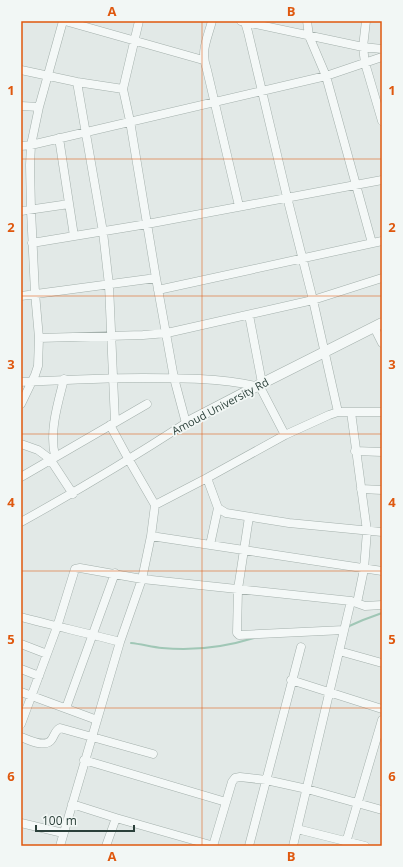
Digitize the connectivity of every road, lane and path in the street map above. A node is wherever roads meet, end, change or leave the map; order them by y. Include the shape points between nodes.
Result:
1 (64, 21) edge
2 (139, 21) edge
3 (212, 21) edge
4 (243, 21) edge
5 (307, 21) edge
6 (366, 21) edge
7 (309, 36) junction
8 (134, 41) junction
9 (363, 47) junction
10 (382, 49) edge
11 (382, 57) edge
12 (203, 60) junction
13 (365, 63) junction
14 (21, 70) edge
15 (48, 75) junction
16 (326, 76) junction
17 (77, 82) junction
18 (123, 89) junction
19 (262, 92) junction
20 (215, 102) junction
21 (21, 106) edge
22 (39, 107) junction
23 (130, 121) junction
24 (382, 121) edge
25 (85, 132) junction
26 (59, 138) junction
27 (31, 145) junction
28 (21, 146) edge
29 (382, 180) edge
30 (356, 185) junction
31 (287, 197) junction
32 (69, 204) junction
33 (239, 206) junction
34 (30, 210) junction
35 (21, 211) edge
36 (147, 224) junction
37 (103, 232) junction
38 (74, 236) junction
39 (382, 241) edge
40 (32, 243) junction
41 (372, 243) junction
42 (302, 258) junction
43 (156, 278) junction
44 (382, 278) edge
45 (109, 285) junction
46 (158, 290) junction
47 (35, 293) junction
48 (21, 296) edge
49 (313, 300) junction
50 (249, 315) junction
51 (378, 325) edge
52 (166, 333) junction
53 (112, 336) junction
54 (39, 338) junction
55 (382, 343) edge
56 (324, 352) junction
57 (112, 378) junction
58 (174, 378) junction
59 (64, 379) junction
60 (32, 381) junction
61 (21, 382) edge
62 (259, 385) junction
63 (21, 404) edge
64 (147, 404) dead end
65 (338, 412) junction
66 (351, 412) junction
67 (382, 412) edge
68 (186, 423) junction
69 (113, 424) junction
70 (285, 435) junction
71 (21, 444) edge
72 (355, 451) junction
73 (382, 452) edge
74 (53, 458) junction
75 (129, 460) junction
76 (21, 477) edge
77 (207, 478) junction
78 (361, 489) junction
79 (382, 490) edge
80 (73, 494) junction
81 (155, 505) junction
82 (218, 508) junction
83 (249, 517) junction
84 (21, 522) edge
85 (367, 531) junction
86 (382, 532) edge
87 (151, 536) junction
88 (210, 546) junction
89 (244, 551) junction
90 (364, 569) junction
91 (382, 571) edge
92 (115, 574) junction
93 (142, 579) junction
94 (238, 589) junction
95 (354, 602) junction
96 (382, 605) edge
97 (21, 617) edge
98 (57, 627) junction
99 (344, 630) junction
100 (94, 634) junction
101 (120, 642) junction
102 (21, 644) edge
103 (301, 647) dead end
104 (339, 651) junction
105 (47, 654) junction
106 (382, 663) edge
107 (21, 669) edge
108 (39, 676) junction
109 (291, 680) junction
110 (21, 692) edge
111 (330, 693) junction
112 (32, 695) junction
113 (66, 708) junction
114 (382, 709) edge
115 (97, 720) junction
116 (382, 720) edge
117 (21, 724) edge
118 (92, 736) junction
119 (21, 737) edge
120 (153, 754) dead end
121 (84, 760) junction
122 (266, 780) junction
123 (307, 789) junction
124 (226, 802) junction
125 (72, 804) junction
126 (357, 804) junction
127 (382, 810) edge
128 (116, 818) junction
129 (21, 823) edge
130 (297, 829) junction
131 (63, 833) junction
132 (346, 843) edge
133 (60, 846) edge
134 (106, 846) edge
135 (213, 846) edge
136 (249, 846) edge
137 (293, 846) edge
138 (365, 846) edge

1 - 8 street
1 - 15 street
2 - 8 street
3 - 12 street
4 - 7 street
4 - 19 street
5 - 7 street
6 - 9 street
7 - 9 street
7 - 16 street
8 - 12 street
8 - 18 street
9 - 10 street
9 - 13 street
11 - 13 street
12 - 20 street
13 - 16 street
13 - 24 street
14 - 15 street
15 - 17 street
15 - 22 street
16 - 19 street
16 - 30 street
17 - 18 street
17 - 25 street
18 - 23 street
19 - 20 street
19 - 31 street
20 - 23 street
20 - 33 street
21 - 22 street
22 - 27 street
23 - 25 street
23 - 36 street
25 - 26 street
25 - 37 street
26 - 27 street
26 - 32 street
27 - 28 street
27 - 34 street
29 - 30 street
30 - 31 street
30 - 41 street
31 - 33 street
31 - 42 street
32 - 34 street
32 - 38 street
33 - 36 street
34 - 35 street
34 - 40 street
36 - 37 street
36 - 43 street
37 - 38 street
37 - 45 street
38 - 40 street
39 - 41 street
40 - 47 street
41 - 42 street
42 - 46 street
42 - 49 street
43 - 45 street
43 - 46 street
44 - 49 street
45 - 47 street
45 - 53 street
46 - 52 street
47 - 48 street
47 - 54 street
49 - 50 street
49 - 56 street
50 - 52 street
50 - 62 street
51 - 55 street
51 - 56 street, Amoud University Rd
52 - 53 street
52 - 58 street
53 - 54 street
53 - 57 street
54 - 60 street via 38,366
56 - 62 street, Amoud University Rd
56 - 65 street
57 - 58 street
57 - 59 street
57 - 69 street
58 - 62 street
58 - 68 street
59 - 60 street
59 - 74 street via 58,400
60 - 61 street
60 - 63 street
62 - 68 street, Amoud University Rd
62 - 70 street
64 - 69 street
65 - 66 street
65 - 70 street
66 - 67 street
66 - 72 street
68 - 75 street, Amoud University Rd
69 - 74 street
69 - 75 street
70 - 77 street
71 - 74 street
72 - 73 street
72 - 78 street
74 - 76 street
74 - 80 street
75 - 80 street, Amoud University Rd
75 - 81 street
77 - 81 street
77 - 82 street
78 - 79 street
78 - 85 street
80 - 84 street, Amoud University Rd
81 - 87 street
82 - 83 street via 226,513
82 - 88 street
83 - 85 street
83 - 89 street
85 - 86 street
85 - 90 street
87 - 88 street
87 - 93 street
88 - 89 street
89 - 90 street
89 - 94 street
90 - 91 street
90 - 95 street
92 - 93 street
92 - 98 street via 75,569
92 - 100 street
93 - 94 street
93 - 101 street
94 - 95 street
94 - 99 street via 239,635
95 - 96 street via 372,606
95 - 99 street
97 - 98 street
98 - 100 street
98 - 105 street
99 - 104 street
100 - 101 street
100 - 113 street
101 - 115 street
102 - 105 street
103 - 109 street
104 - 106 street
104 - 111 street
105 - 108 street
107 - 108 street
108 - 112 street
109 - 111 street
109 - 122 street
110 - 112 street
111 - 114 street
111 - 123 street
112 - 113 street
112 - 117 street
113 - 115 street
115 - 118 street
116 - 126 street
118 - 119 street via 60,728 46,743 32,742
118 - 120 street
118 - 121 street
121 - 124 street
121 - 125 street
122 - 123 street
122 - 124 street via 235,778
122 - 136 street
123 - 126 street
123 - 130 street
124 - 135 street
125 - 128 street
125 - 131 street
126 - 127 street
126 - 132 street
128 - 134 street
128 - 135 street
129 - 131 street
130 - 132 street
130 - 137 street
131 - 133 street
132 - 138 street

